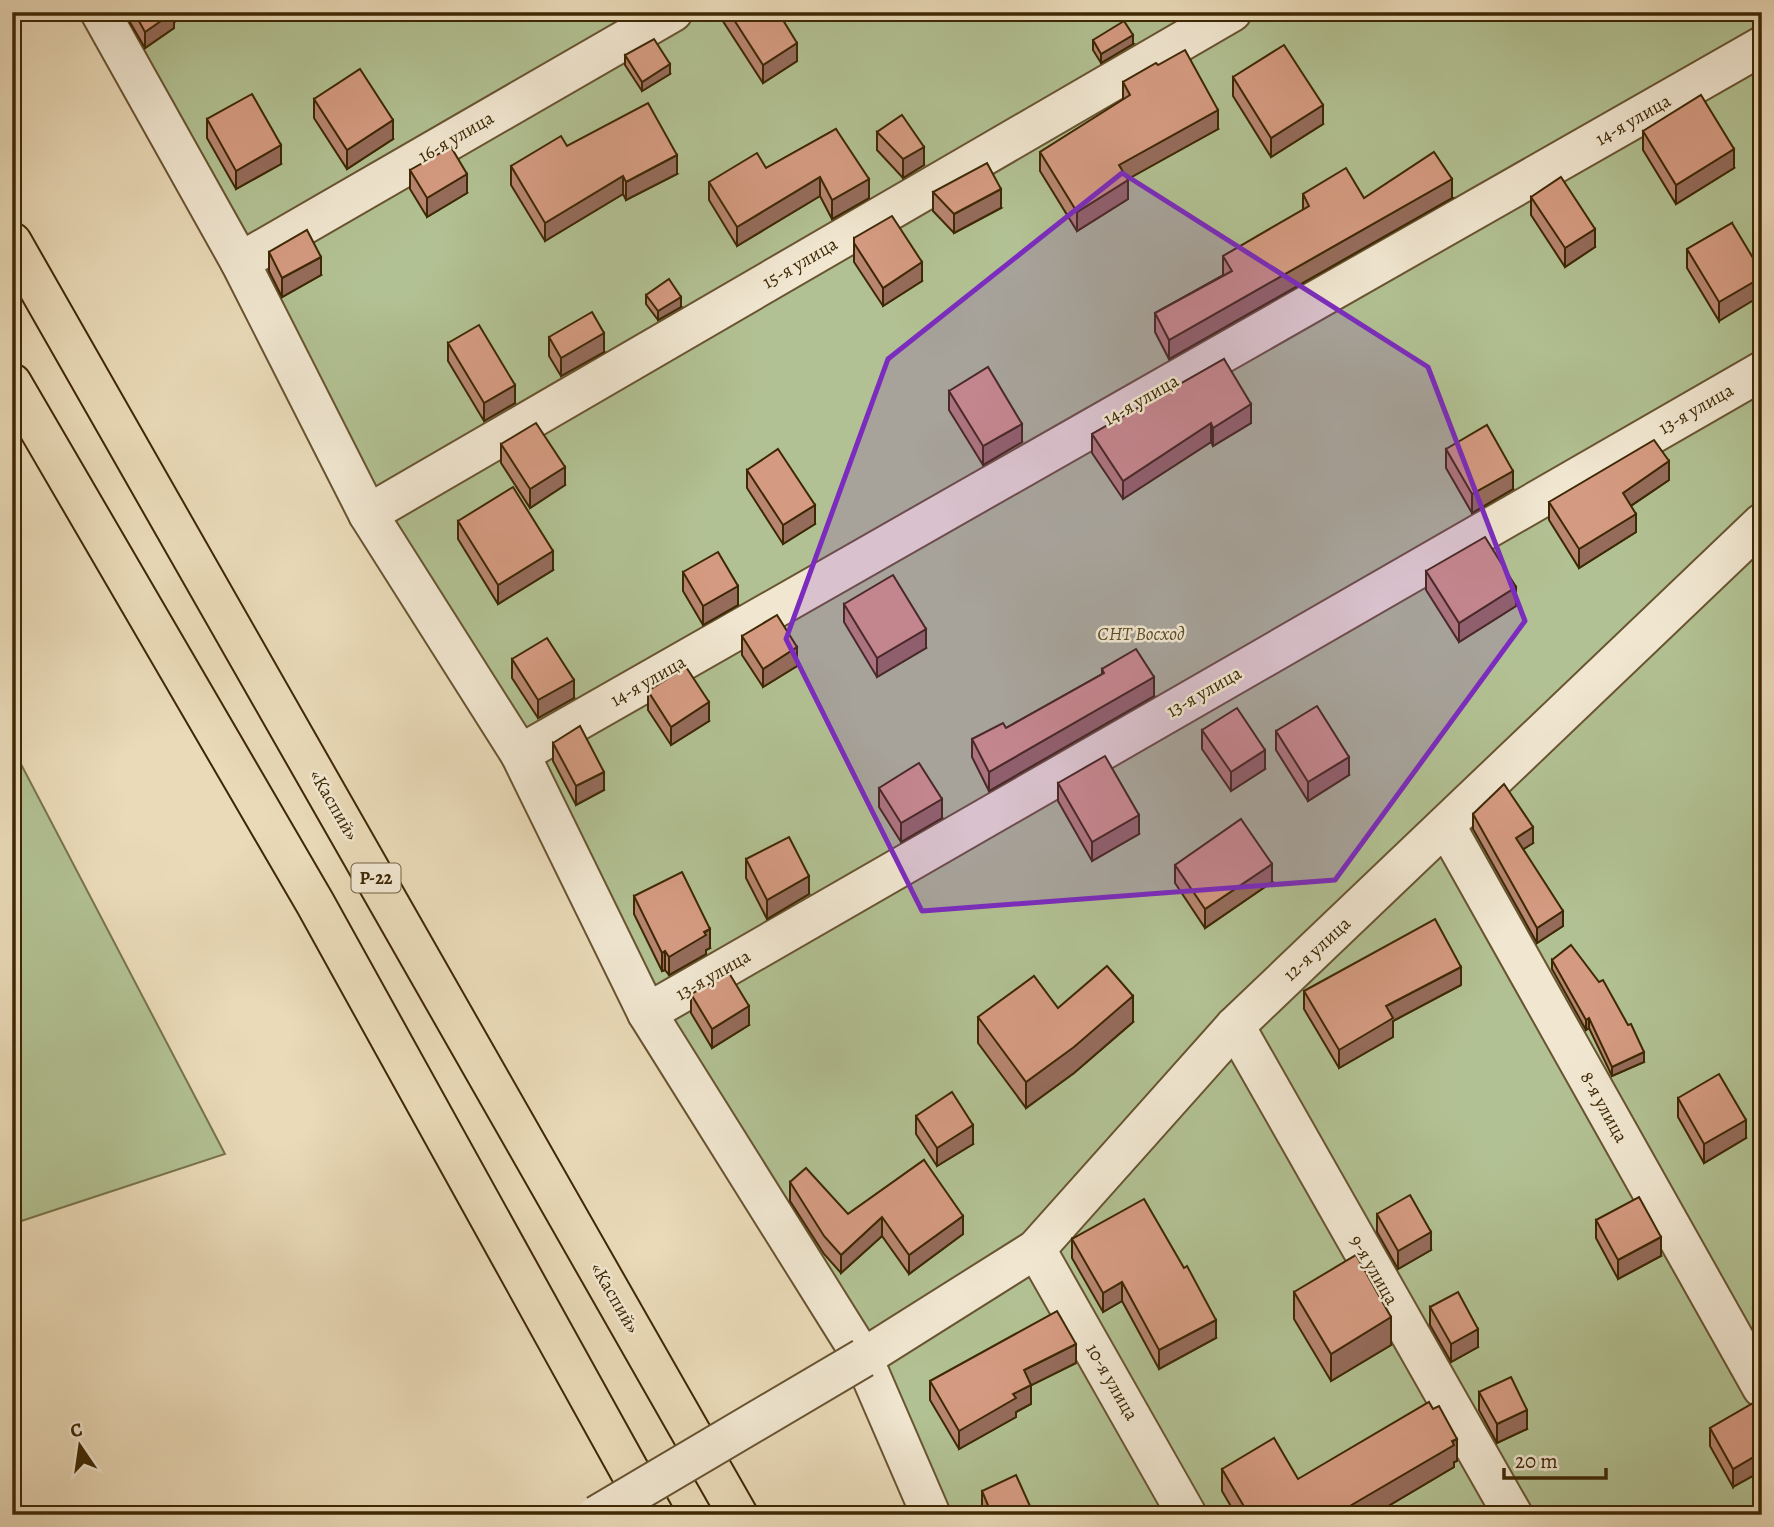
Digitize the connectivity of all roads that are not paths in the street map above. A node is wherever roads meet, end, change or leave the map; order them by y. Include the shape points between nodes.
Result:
1 (673, 12) edge
2 (1232, 12) edge
3 (103, 13) edge
4 (1762, 46) edge
5 (12, 242) edge
6 (240, 262) junction
7 (1762, 370) edge
8 (12, 383) edge
9 (369, 514) junction
10 (1762, 523) edge
11 (520, 754) junction
12 (1446, 826) junction
13 (647, 1013) junction
14 (1236, 1026) junction
15 (1036, 1248) junction
16 (863, 1358) junction
17 (1762, 1388) edge
18 (597, 1515) edge
19 (654, 1515) edge
20 (738, 1515) edge
21 (932, 1515) edge
22 (1188, 1515) edge
23 (1513, 1515) edge

1 - 6 street, 16-я улица
2 - 9 street, 15-я улица
3 - 6 street
4 - 11 street, 14-я улица
5 - 20 highway, «Каспий» / Р-22
6 - 9 street
7 - 13 street, 13-я улица
8 - 19 highway via 315,903
9 - 11 street
10 - 12 street, 12-я улица
11 - 13 street
12 - 14 street, 12-я улица
12 - 17 street, 8-я улица
13 - 16 street
14 - 15 street, 12-я улица
14 - 23 street, 9-я улица
15 - 16 street, 12-я улица
15 - 22 street, 10-я улица
16 - 18 street, 12-я улица, bridge
16 - 21 street

